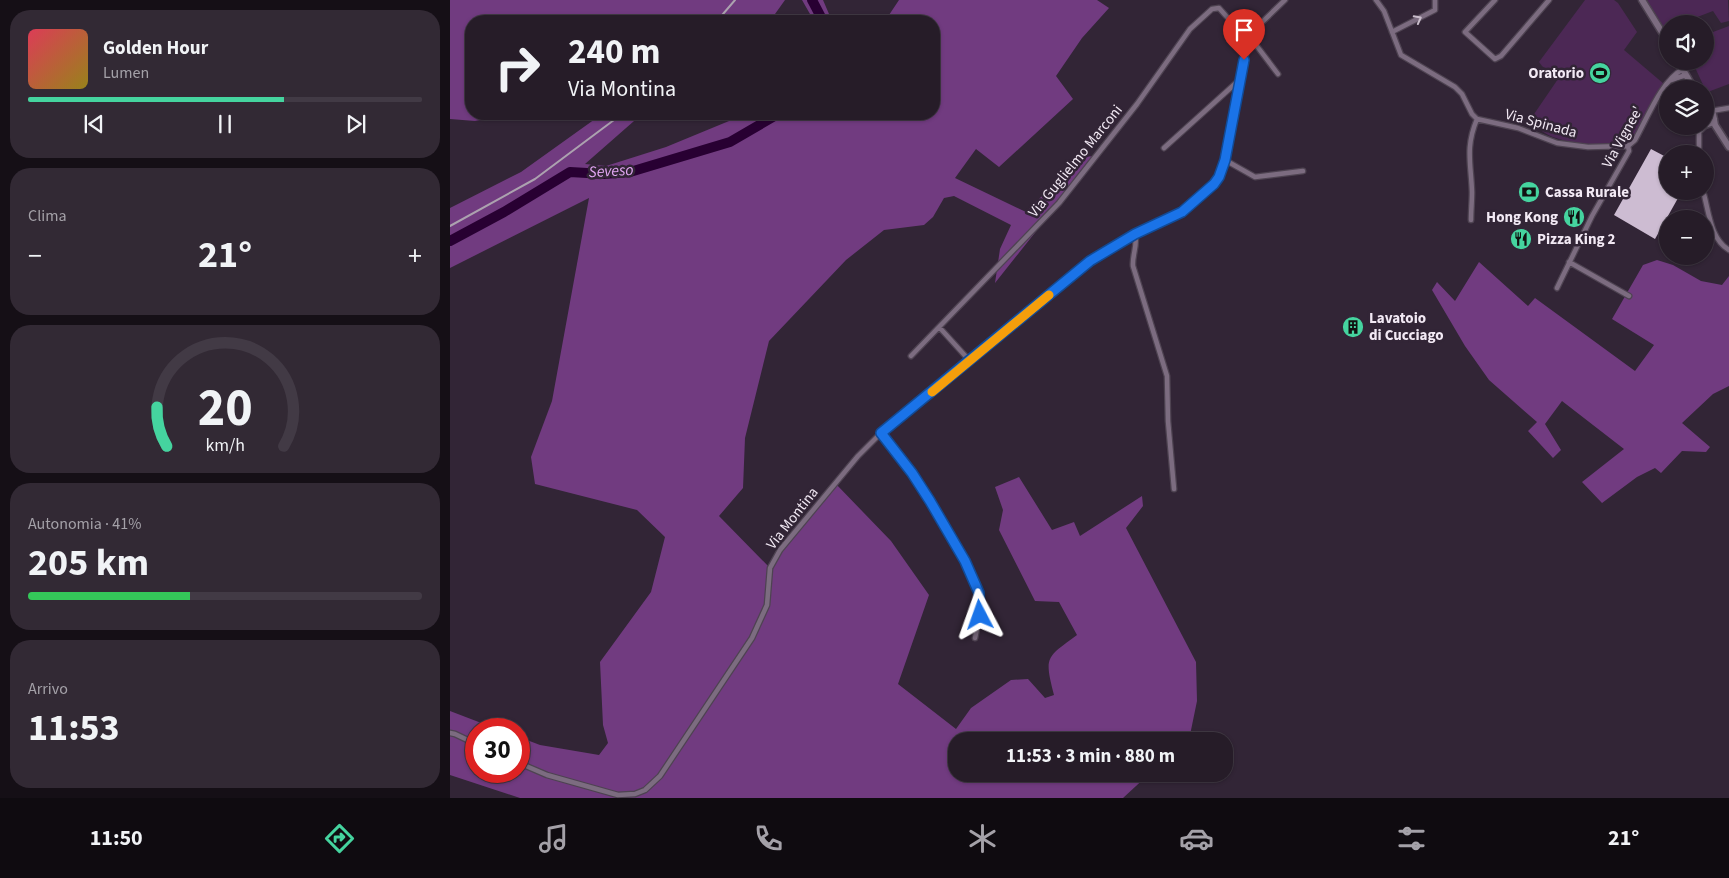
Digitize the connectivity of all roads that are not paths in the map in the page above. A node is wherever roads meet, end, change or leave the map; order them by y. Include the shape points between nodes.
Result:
1 (1285, 0) edge
2 (1376, 0) edge
3 (1435, 0) edge
4 (1495, 0) edge
5 (1549, 0) edge
6 (1642, 0) edge
7 (1659, 27) edge
8 (1392, 32) junction
9 (1249, 39) junction
10 (1684, 72) joint
11 (1278, 74) dead end
12 (1689, 80) edge
13 (1240, 83) junction
14 (1729, 108) edge
15 (1714, 111) edge
16 (1478, 119) junction
17 (1714, 121) edge
18 (1714, 129) edge
19 (1717, 130) junction
20 (1628, 146) junction
21 (1729, 147) edge
22 (1164, 148) dead end
23 (1225, 160) junction
24 (1303, 171) dead end
25 (1706, 200) edge
26 (1471, 220) dead end
27 (1135, 234) junction
28 (1729, 250) edge
29 (1569, 262) junction
30 (1557, 288) dead end
31 (1629, 296) dead end
32 (940, 328) junction
33 (911, 356) dead end
34 (969, 360) junction
35 (881, 433) junction
36 (1174, 490) dead end
37 (975, 638) dead end
38 (450, 733) edge
39 (465, 739) edge
40 (530, 768) edge

1 - 9 street
2 - 8 street
8 -> 3 street via 1435,10
4 - 5 street via 1465,32 1495,59
6 - 7 main road
8 - 16 street via 1401,56 1456,87
9 - 11 street
9 - 13 street, Via Montina
9 - 32 street, Via Guglielmo Marconi via 1217,7 1190,29 1060,203
10 - 12 main road
10 - 20 street, Via Vignee' via 1669,80 1635,140
13 - 22 street via 1236,83
13 - 23 street, Via Montina
14 - 15 street
16 - 20 street, Via Spinada via 1518,128 1557,143 1588,147
16 - 26 street via 1468,156
17 - 19 main road
18 - 19 main road
19 - 21 main road
20 - 29 street, Via Vignee' via 1629,151
23 - 24 street via 1254,176
23 - 27 street, Via Montina via 1214,184 1182,212
25 - 28 street via 1717,238
27 - 34 street, Via Montina via 1090,261
27 - 36 street via 1133,266 1167,376
29 - 30 street, Via Vignee'
29 - 31 street
32 - 33 street, Via Guglielmo Marconi
32 - 34 street
34 - 35 street, Via Montina
35 - 37 street via 934,506 965,561 979,593 980,615
35 - 40 street, Via Montina via 780,550 770,568 768,605 752,638 653,784 635,794 618,795
38 - 39 street

